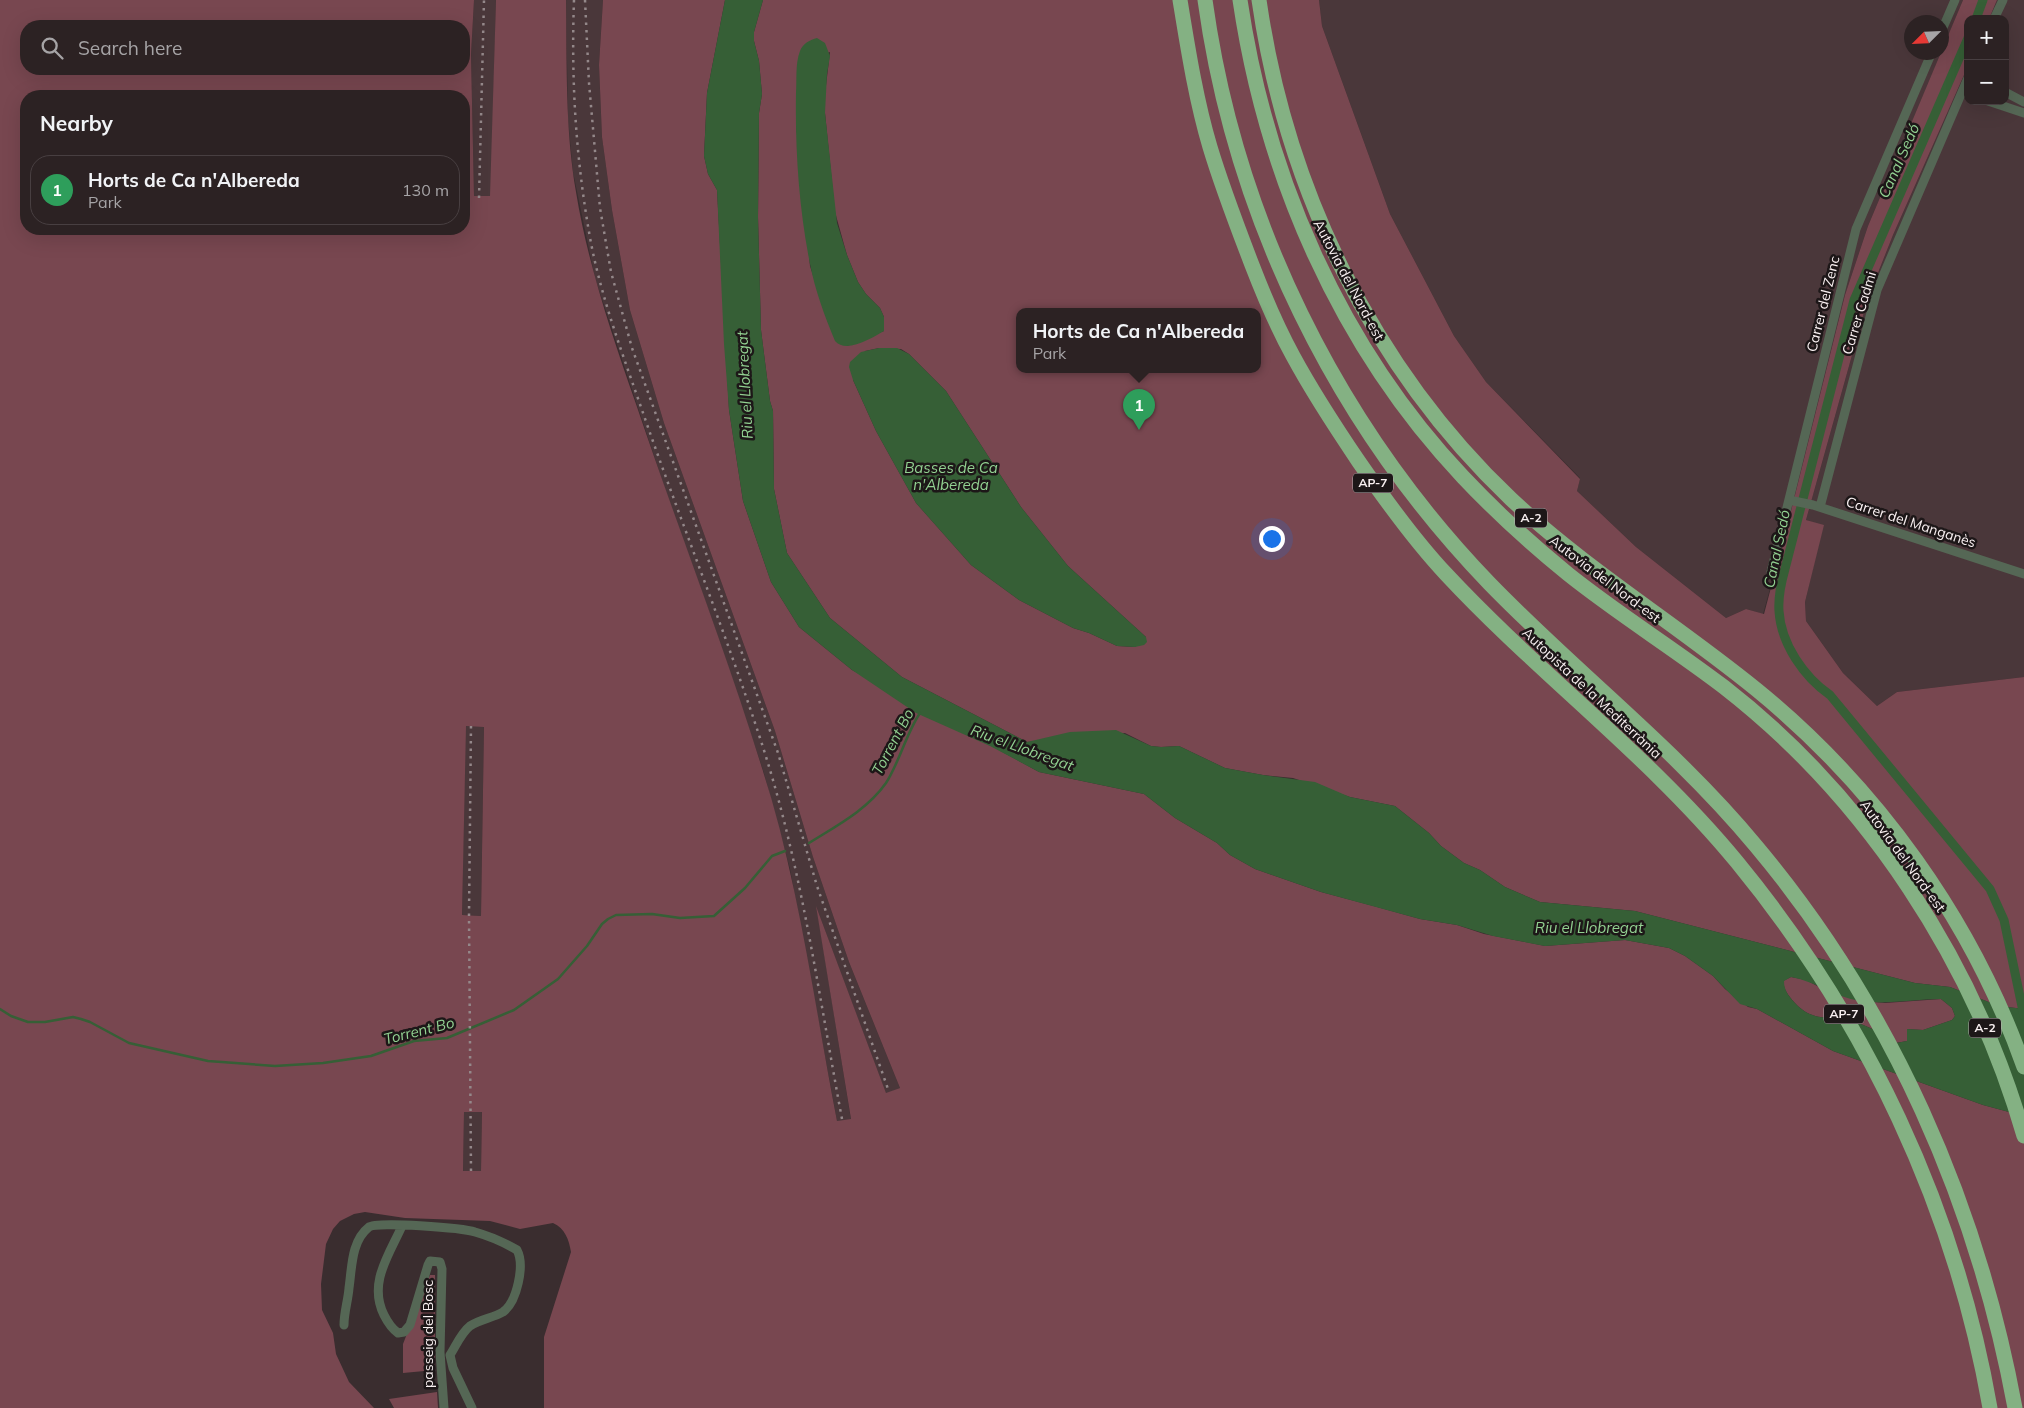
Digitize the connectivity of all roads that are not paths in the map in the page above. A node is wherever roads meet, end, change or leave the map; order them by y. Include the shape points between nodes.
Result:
1 (1180, 0) edge
2 (1205, 0) edge
3 (1240, 0) edge
4 (1259, 0) edge
5 (1955, 0) edge
6 (2002, 0) edge
7 (1948, 15) edge
8 (1996, 15) edge
9 (1929, 60) edge
10 (1964, 89) edge
11 (2009, 94) edge
12 (1964, 100) edge
13 (2024, 102) edge
14 (1957, 104) junction
15 (2000, 105) edge
16 (2024, 113) edge
17 (1792, 500) junction
18 (1816, 506) junction
19 (1771, 572) dead end
20 (2024, 574) edge
21 (2024, 1066) edge
22 (2024, 1136) edge
23 (402, 1226) junction
24 (344, 1325) dead end
25 (440, 1352) junction
26 (450, 1355) junction
27 (444, 1408) edge
28 (472, 1408) edge
29 (1990, 1408) edge
30 (2015, 1408) edge

1 - 29 highway, Autopista de la Mediterrània / AP-7 via 1209,144 1262,292 1292,354 1340,434 1387,503 1444,572 1669,788 1737,862 1807,957 1850,1025 1894,1105 1927,1181 1961,1280
2 - 30 highway, Autopista de la Mediterrània / AP-7 via 1226,107 1246,180 1300,313 1319,350 1358,417 1407,487 1452,542 1488,582 1695,778 1758,848 1808,914 1874,1016 1912,1087 1953,1183 1986,1280
3 - 22 highway, Autovia del Nord-est / A-2 via 1263,113 1297,215 1345,314 1379,370 1407,410 1462,476 1530,542 1725,688 1796,750 1855,816 1932,925 1970,993 1990,1037
4 - 21 highway, Autovia del Nord-est / A-2 via 1275,86 1308,194 1360,305 1422,398 1478,465 1543,528 1755,688 1842,770 1891,827 1960,927 1982,967
5 - 7 street
6 - 8 street
9 - 17 street, Carrer del Zenc via 1856,229
10 - 14 street, Carrer Cadmi
11 - 13 street
12 - 14 street
14 - 18 street, Carrer Cadmi via 1877,290
15 - 16 street
17 - 18 street, Carrer del Manganès
17 - 19 street, Carrer del Zenc
18 - 20 street, Carrer del Manganès
23 - 24 street via 372,1225 364,1232 354,1252
23 - 25 street, passeig del Bosc via 378,1280 379,1306 392,1329 404,1332 410,1325 430,1260 440,1262
23 - 26 street via 476,1232 512,1247 520,1256 518,1282 508,1307 469,1327
25 - 26 street
25 - 27 street, passeig del Bosc
26 - 28 street

